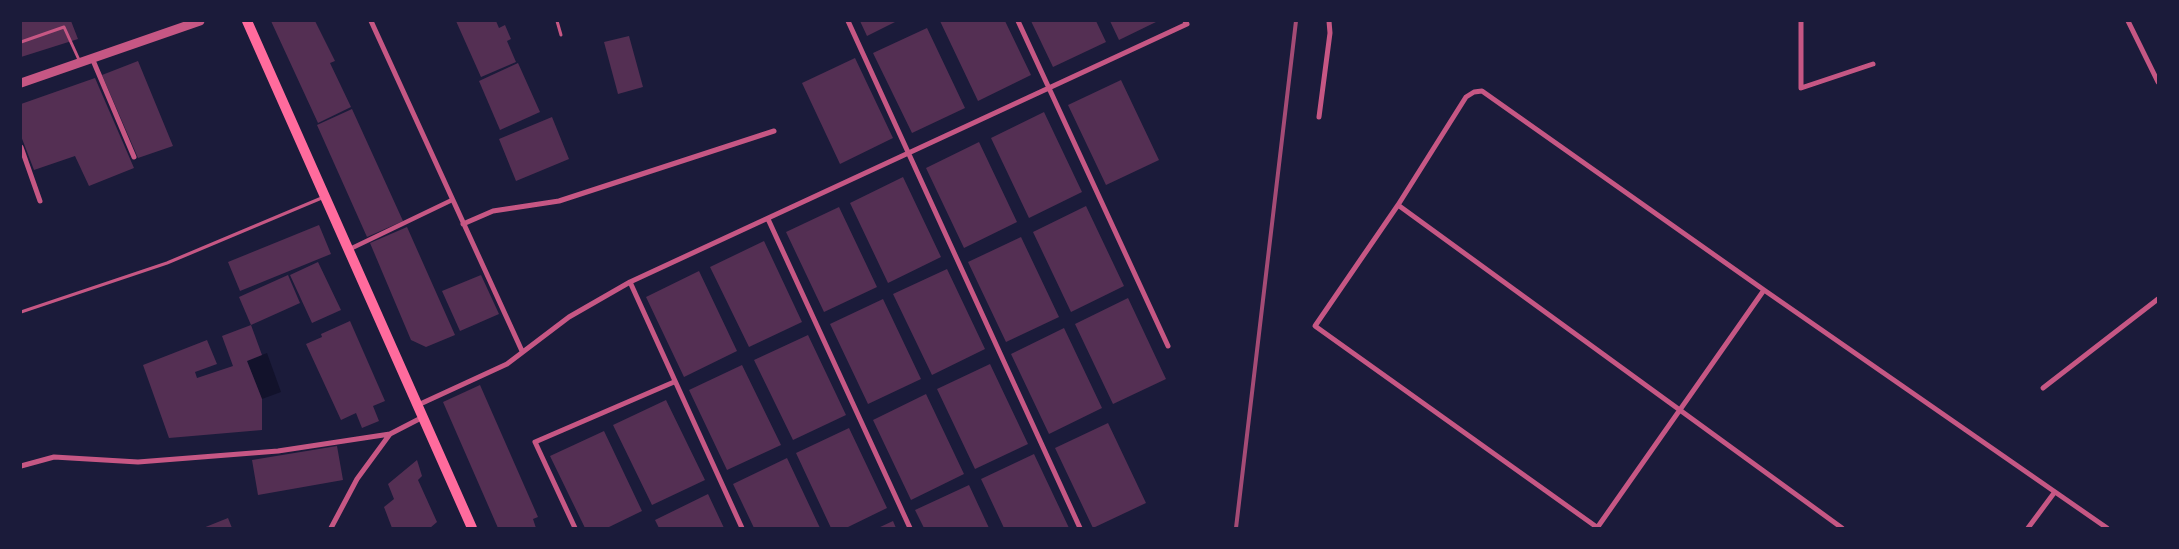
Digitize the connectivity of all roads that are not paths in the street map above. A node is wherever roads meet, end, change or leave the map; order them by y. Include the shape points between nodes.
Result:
1 (200, 21) edge
2 (247, 21) edge
3 (371, 21) edge
4 (557, 21) edge
5 (848, 21) edge
6 (1018, 21) edge
7 (1185, 21) edge
8 (1329, 21) edge
9 (1802, 21) edge
10 (2128, 21) edge
11 (561, 35) dead end
12 (21, 42) edge
13 (92, 58) junction
14 (80, 62) junction
15 (1873, 64) dead end
16 (2158, 82) edge
17 (21, 83) edge
18 (1048, 87) junction
19 (1319, 117) dead end
20 (774, 131) dead end
21 (21, 147) edge
22 (908, 152) junction
23 (134, 157) dead end
24 (325, 197) junction
25 (452, 200) junction
26 (40, 201) dead end
27 (1398, 205) junction
28 (768, 219) junction
29 (463, 224) junction
30 (349, 250) junction
31 (630, 282) junction
32 (1764, 290) junction
33 (2158, 299) edge
34 (21, 312) edge
35 (1168, 346) dead end
36 (522, 351) junction
37 (674, 382) junction
38 (2043, 388) dead end
39 (418, 405) junction
40 (1678, 409) junction
41 (423, 417) junction
42 (390, 434) junction
43 (21, 466) edge
44 (2054, 493) junction
45 (331, 528) edge
46 (472, 528) edge
47 (575, 528) edge
48 (742, 528) edge
49 (910, 528) edge
50 (1080, 528) edge
51 (1597, 528) edge
52 (1842, 528) edge
53 (2028, 528) edge
54 (2107, 528) edge

1 - 13 street
2 - 24 main road
3 - 25 street
4 - 11 lane
5 - 22 street
6 - 18 street
7 - 18 street via 1186,24
8 - 19 street
9 - 15 street via 1801,88
10 - 16 street
12 - 14 lane via 64,27
13 - 14 street
13 - 23 street
14 - 17 street
18 - 22 street
18 - 35 street
20 - 29 street via 559,201 493,212
21 - 26 street
22 - 28 street
22 - 50 street
24 - 30 main road
24 - 34 lane via 167,263
25 - 29 street
25 - 30 street
27 - 32 street via 1466,97 1482,91
27 - 40 street
27 - 51 street via 1315,326
28 - 31 street
28 - 49 street
29 - 36 street
30 - 39 main road
31 - 36 street via 569,317
31 - 37 street
32 - 40 street
32 - 44 street
33 - 38 street
36 - 39 street via 500,368
37 - 47 street via 535,442
37 - 48 street
39 - 41 main road
40 - 51 street
40 - 52 street
41 - 42 street
41 - 46 main road
42 - 43 street via 278,451 138,462 54,457
42 - 45 street via 357,479
44 - 53 street
44 - 54 street

